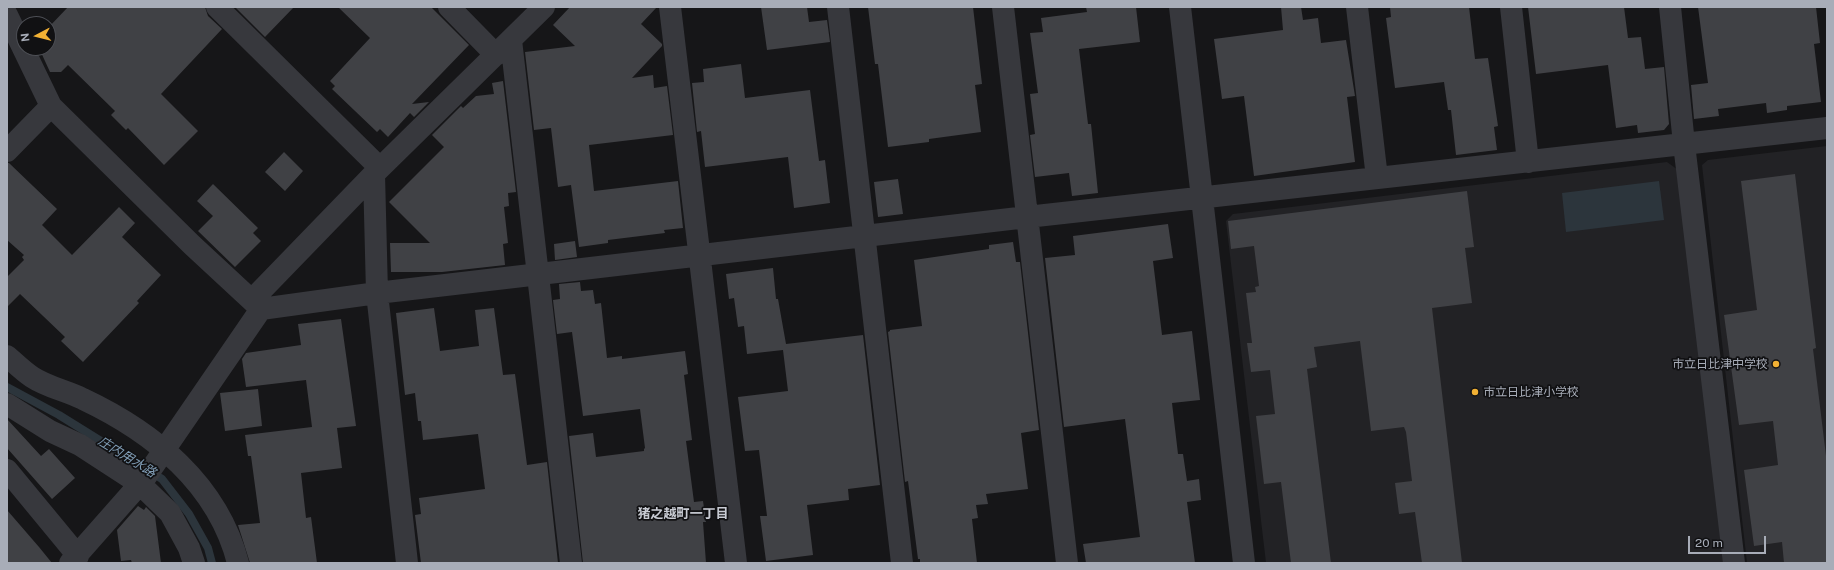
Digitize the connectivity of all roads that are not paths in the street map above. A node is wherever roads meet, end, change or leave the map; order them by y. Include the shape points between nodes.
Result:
1 (217, 7) edge
2 (449, 7) edge
3 (544, 7) edge
4 (670, 7) edge
5 (838, 7) edge
6 (1003, 7) edge
7 (1180, 7) edge
8 (1357, 7) edge
9 (1511, 7) edge
10 (1670, 7) edge
11 (7, 15) edge
12 (503, 47) junction
13 (51, 106) junction
14 (1827, 128) edge
15 (1684, 144) junction
16 (7, 151) edge
17 (1528, 162) junction
18 (377, 171) junction
19 (1377, 178) junction
20 (1202, 198) junction
21 (1027, 217) junction
22 (865, 236) junction
23 (700, 256) junction
24 (538, 274) junction
25 (377, 293) junction
26 (257, 304) junction
27 (7, 356) edge
28 (7, 404) edge
29 (163, 453) junction
30 (7, 470) edge
31 (142, 481) junction
32 (74, 559) edge
33 (194, 563) edge
34 (238, 563) edge
35 (407, 563) edge
36 (571, 563) edge
37 (736, 563) edge
38 (902, 563) edge
39 (1067, 563) edge
40 (1244, 563) edge
41 (1734, 563) edge

1 - 18 street
2 - 12 street
3 - 12 street
4 - 23 street
5 - 22 street
6 - 21 street
7 - 20 street
8 - 19 street
9 - 17 street
10 - 15 street
11 - 13 street
12 - 18 street
12 - 24 street
13 - 16 street
13 - 26 street via 192,245
14 - 15 street
15 - 17 street
15 - 41 street
17 - 19 street
18 - 25 street
18 - 26 street
19 - 20 street
20 - 21 street
20 - 40 street
21 - 22 street
21 - 39 street
22 - 23 street
22 - 38 street
23 - 24 street
23 - 37 street
24 - 25 street
24 - 36 street
25 - 26 street
25 - 35 street
26 - 29 street
27 - 29 street via 33,378 82,398 121,418
28 - 31 street
29 - 31 street
29 - 34 street via 188,472 211,502 233,545
30 - 32 street
31 - 32 street
31 - 33 street via 170,513

